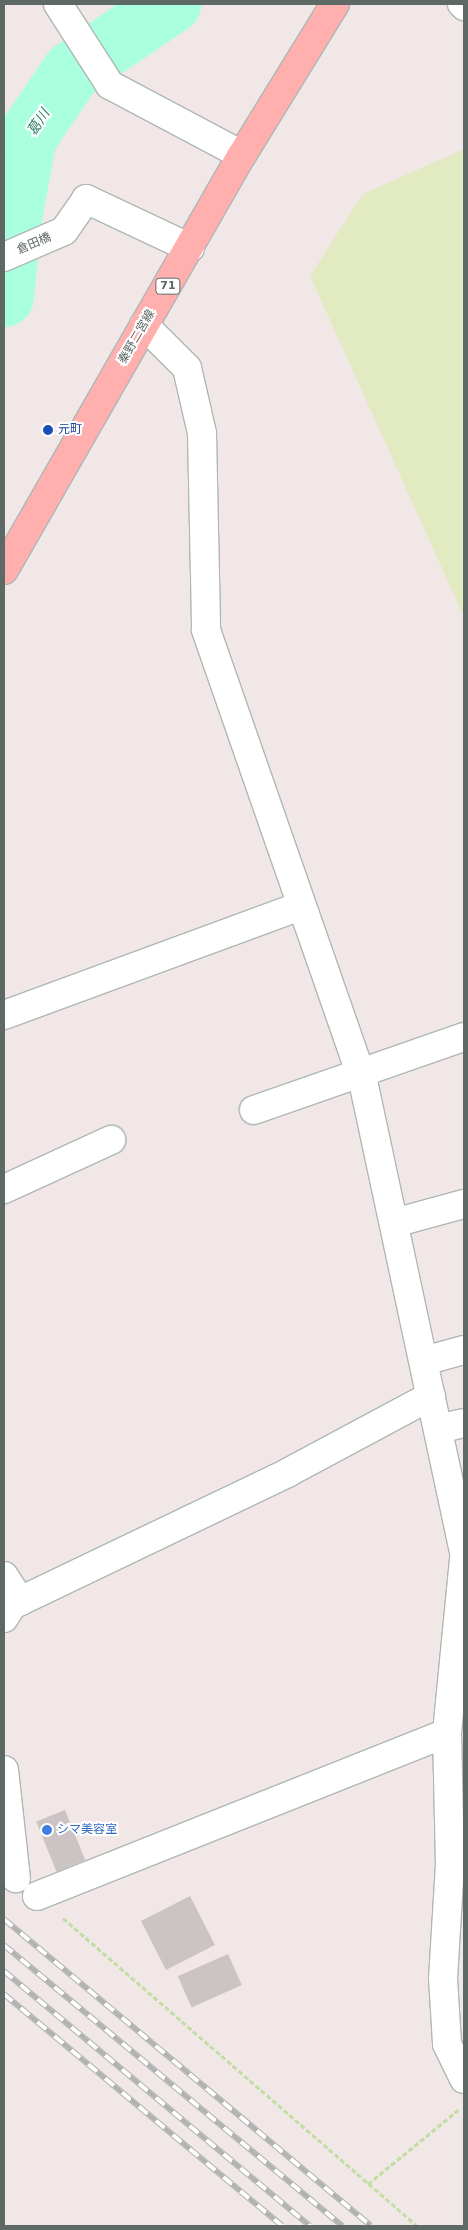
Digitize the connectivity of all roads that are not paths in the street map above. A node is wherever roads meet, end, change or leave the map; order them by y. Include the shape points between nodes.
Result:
1 (334, 4) edge
2 (59, 6) edge
3 (242, 155) junction
4 (190, 248) junction
5 (4, 257) edge
6 (144, 325) junction
7 (4, 570) edge
8 (301, 906) junction
9 (4, 1015) edge
10 (464, 1036) edge
11 (360, 1072) junction
12 (254, 1110) dead end
13 (111, 1140) dead end
14 (4, 1189) edge
15 (464, 1204) edge
16 (394, 1223) junction
17 (464, 1350) edge
18 (424, 1362) junction
19 (431, 1396) junction
20 (451, 1426) edge
21 (464, 1563) edge
22 (4, 1576) edge
23 (12, 1610) edge
24 (447, 1733) junction
25 (4, 1770) edge
26 (457, 1819) edge
27 (16, 1878) dead end
28 (37, 1896) road end
29 (464, 2079) edge

1 - 3 main road, 秦野二宮線 / 71
2 - 3 street via 110,85
3 - 4 main road, 秦野二宮線 / 71
4 - 5 street, 倉田橋 via 86,199 64,231
4 - 6 main road, 秦野二宮線 / 71
6 - 7 main road, 秦野二宮線 / 71
6 - 8 street via 187,368 202,433 206,630
8 - 9 street
8 - 11 street
10 - 11 street
11 - 12 street
11 - 16 street
13 - 14 street
15 - 16 street
16 - 18 street
17 - 18 street
18 - 19 street
19 - 20 street
19 - 23 street via 289,1472
20 - 21 street
21 - 24 street
22 - 23 street
24 - 26 street
24 - 28 street
25 - 27 street
26 - 29 street via 443,1978 446,2034

